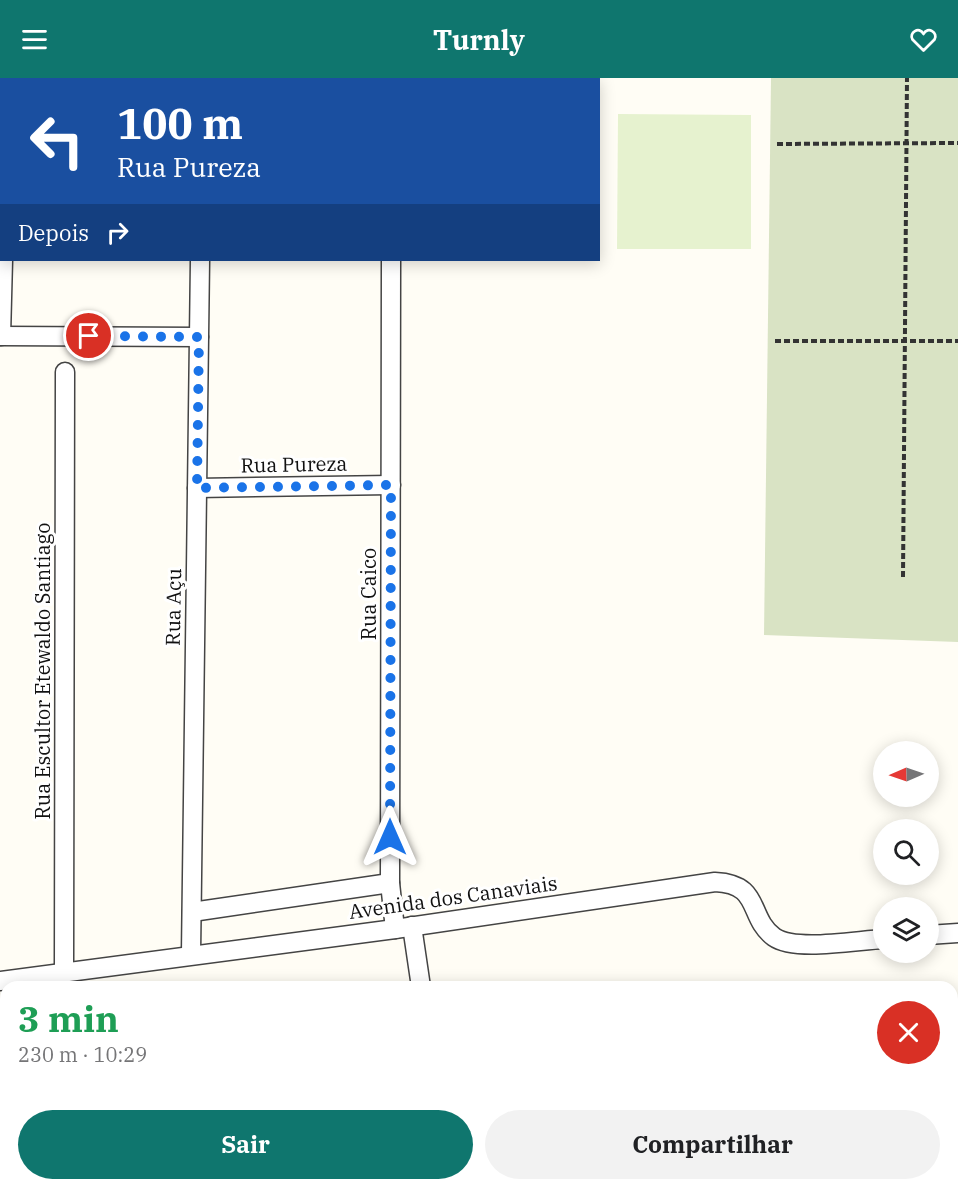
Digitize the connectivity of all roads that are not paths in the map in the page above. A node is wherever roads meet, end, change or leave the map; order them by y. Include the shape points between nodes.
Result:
1 (2, 261) edge
2 (200, 261) edge
3 (391, 261) edge
4 (1, 336) edge
5 (199, 337) junction
6 (66, 372) dead end
7 (391, 485) junction
8 (197, 488) junction
9 (390, 883) junction
10 (192, 912) junction
11 (403, 928) junction
12 (958, 933) edge
13 (939, 934) edge
14 (873, 940) edge
15 (191, 954) junction
16 (64, 971) junction
17 (34, 981) edge
18 (420, 981) edge

1 - 4 street
2 - 5 street, Rua Açu
3 - 7 street, Rua Caico
4 - 5 street
5 - 8 street, Rua Açu
6 - 16 street, Rua Escultor Etewaldo Santiago
7 - 8 street, Rua Pureza
7 - 9 street, Rua Caico
8 - 10 street, Rua Açu
9 - 10 street
9 - 11 street, Rua Caico
10 - 15 street, Rua Açu
11 - 14 street, Avenida dos Canaviais via 715,882 732,883 748,895 774,937 789,944
11 - 15 street, Avenida dos Canaviais
11 - 18 street, Rua Caico
12 - 13 street
15 - 16 street, Avenida dos Canaviais
16 - 17 street, Avenida dos Canaviais

